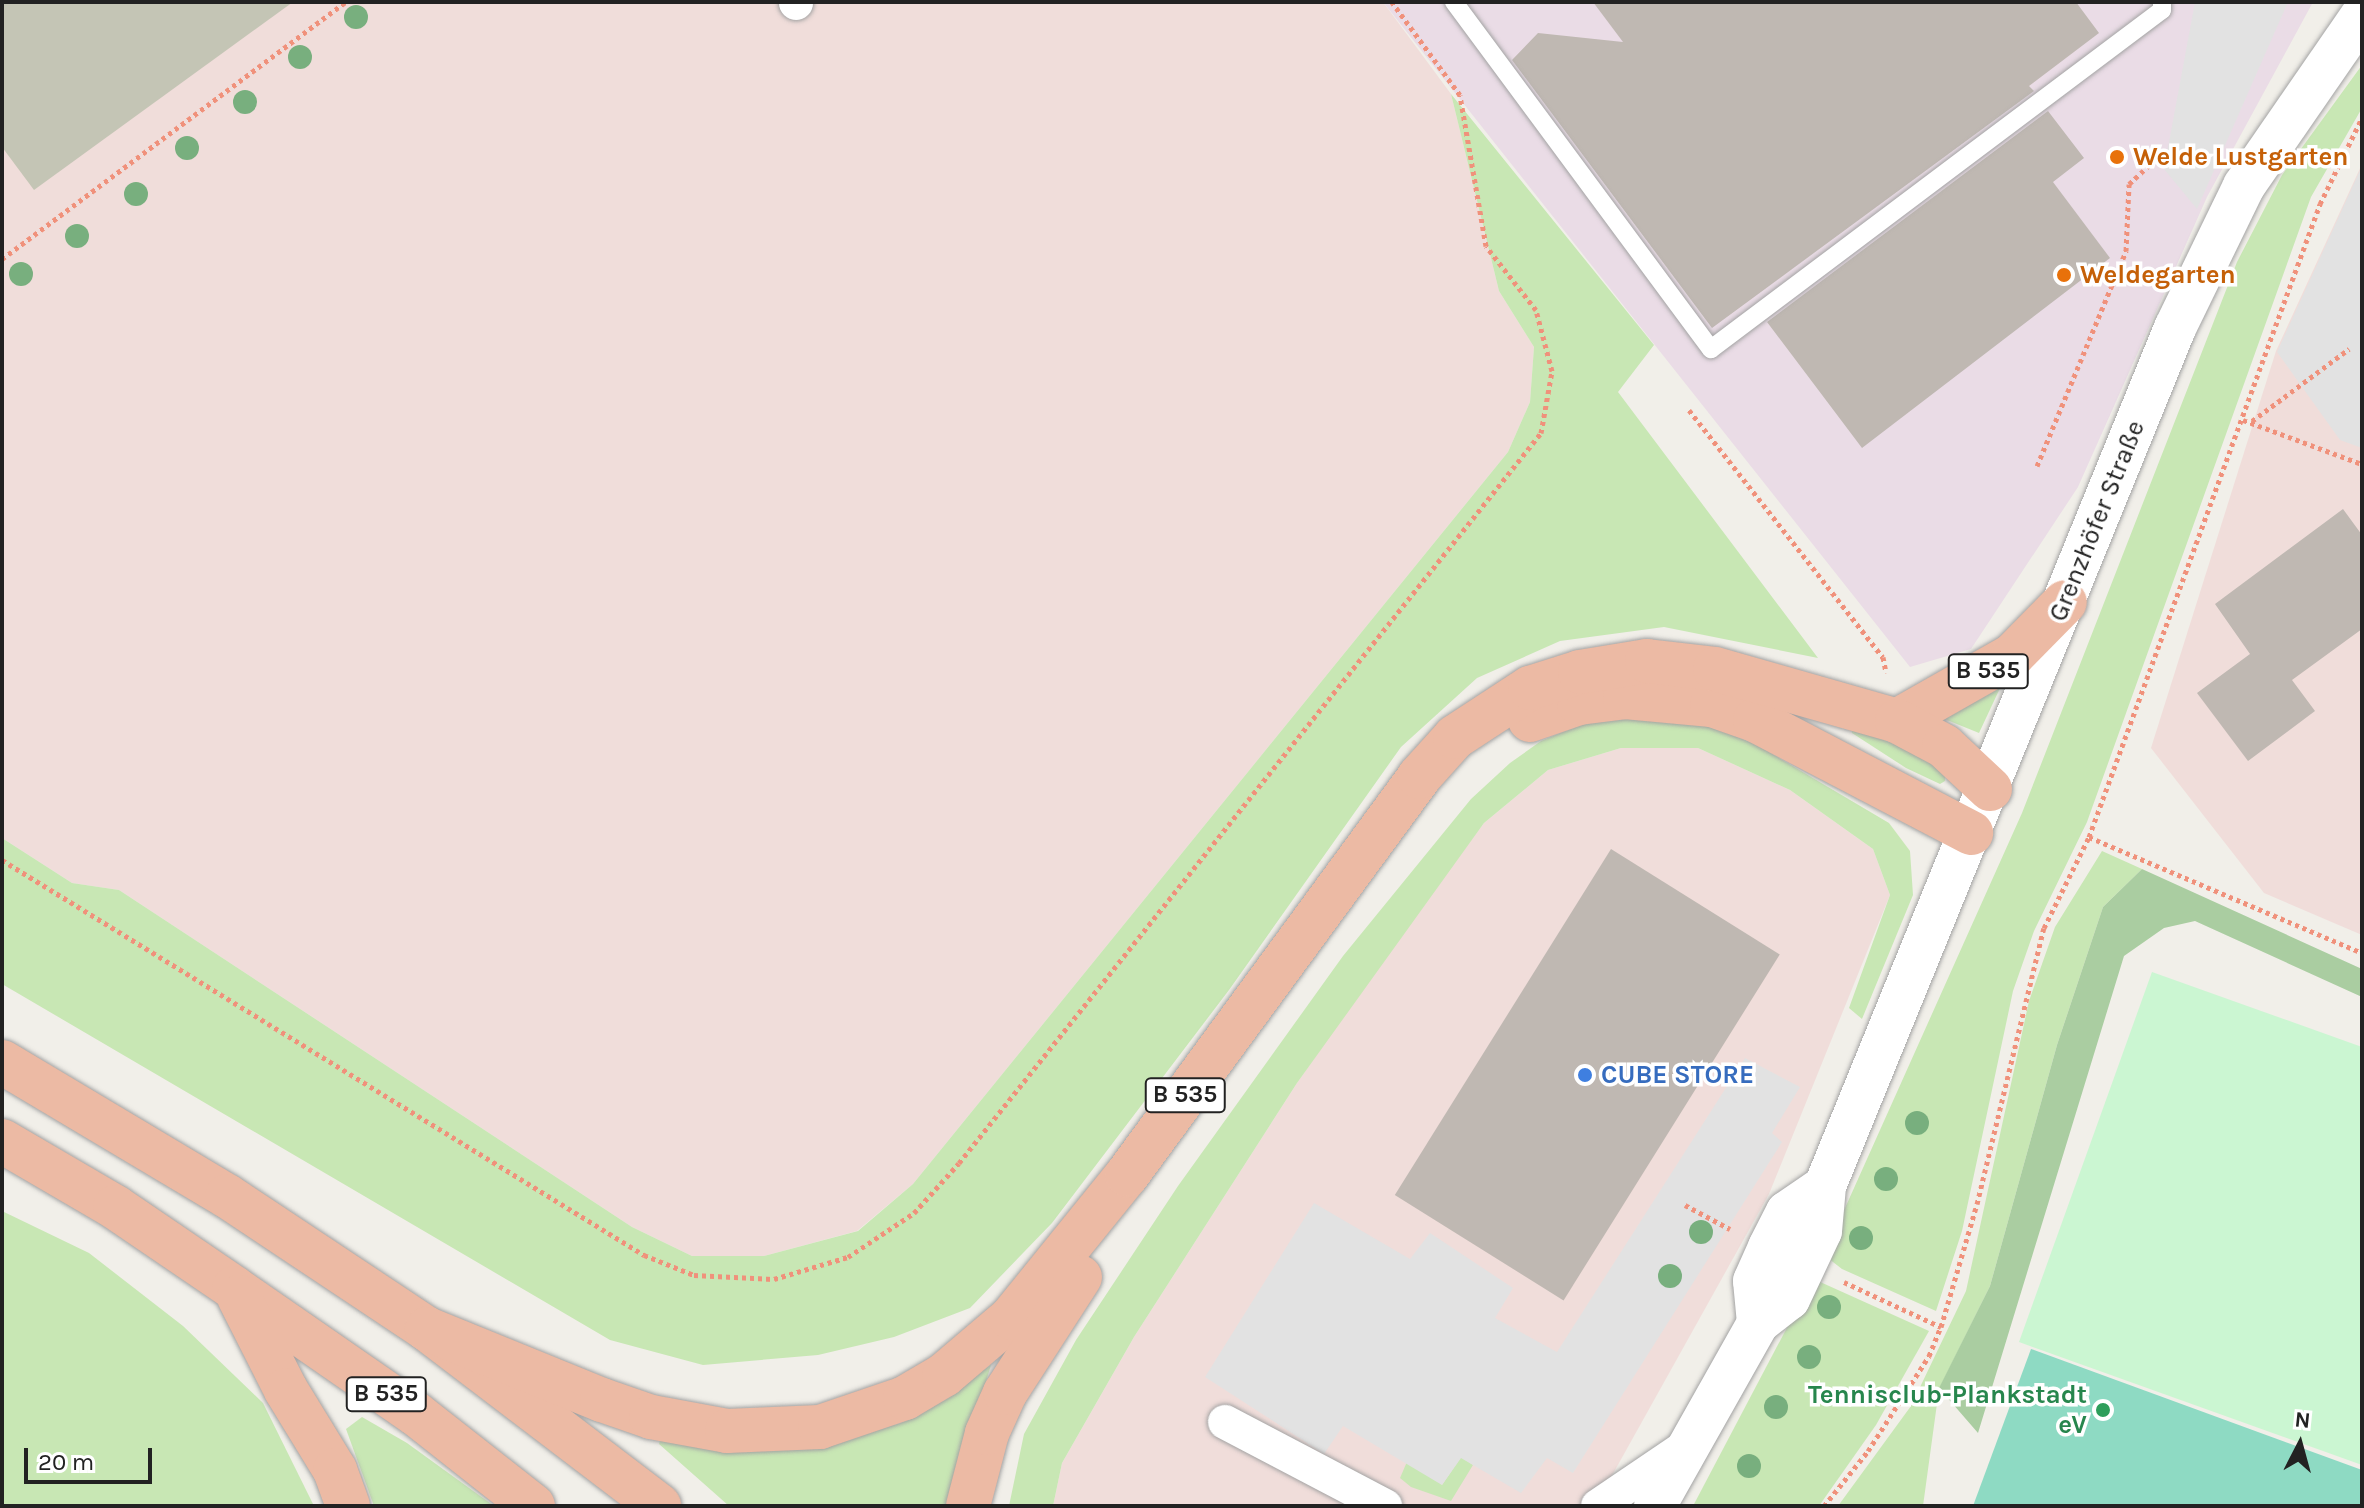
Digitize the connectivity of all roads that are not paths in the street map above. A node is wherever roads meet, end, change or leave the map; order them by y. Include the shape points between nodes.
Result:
1 (1454, 2) edge
2 (2162, 2) edge
3 (2362, 15) edge
4 (2065, 602) junction
5 (1897, 721) junction
6 (1990, 789) junction
7 (1971, 833) junction
8 (2, 1062) edge
9 (2, 1141) edge
10 (234, 1288) junction
11 (427, 1329) junction
12 (1225, 1422) dead end
13 (1692, 1442) junction
14 (348, 1506) edge
15 (533, 1506) edge
16 (659, 1506) edge
17 (968, 1506) edge
18 (1385, 1506) edge
19 (1598, 1506) edge
20 (1655, 1506) edge

1 - 2 lane via 1711,349 2162,10
3 - 4 street, Grenzhöfer Straße via 2244,186 2175,328
4 - 5 highway, B 535 via 2013,655
4 - 6 street, Grenzhöfer Straße
5 - 6 highway, B 535 via 1944,746
5 - 11 highway, B 535 via 1715,669 1647,661 1580,672 1530,688 1490,710 1419,777 1064,1258 982,1345 905,1398 820,1427 716,1430 602,1400
6 - 7 street, Grenzhöfer Straße
7 - 13 street, Grenzhöfer Straße via 1825,1186 1821,1231 1789,1299 1758,1323
7 - 17 highway, B 535 via 1755,720 1712,705 1625,697 1579,703 1525,722 1475,757 1424,807 1070,1291 1005,1393 987,1433
8 - 11 highway, B 535 via 227,1196
9 - 10 highway, B 535 via 115,1207
10 - 14 highway, B 535 via 286,1390 335,1470
10 - 15 highway, B 535 via 416,1414
11 - 16 highway, B 535
12 - 18 street
13 - 19 street
13 - 20 street, Grenzhöfer Straße

